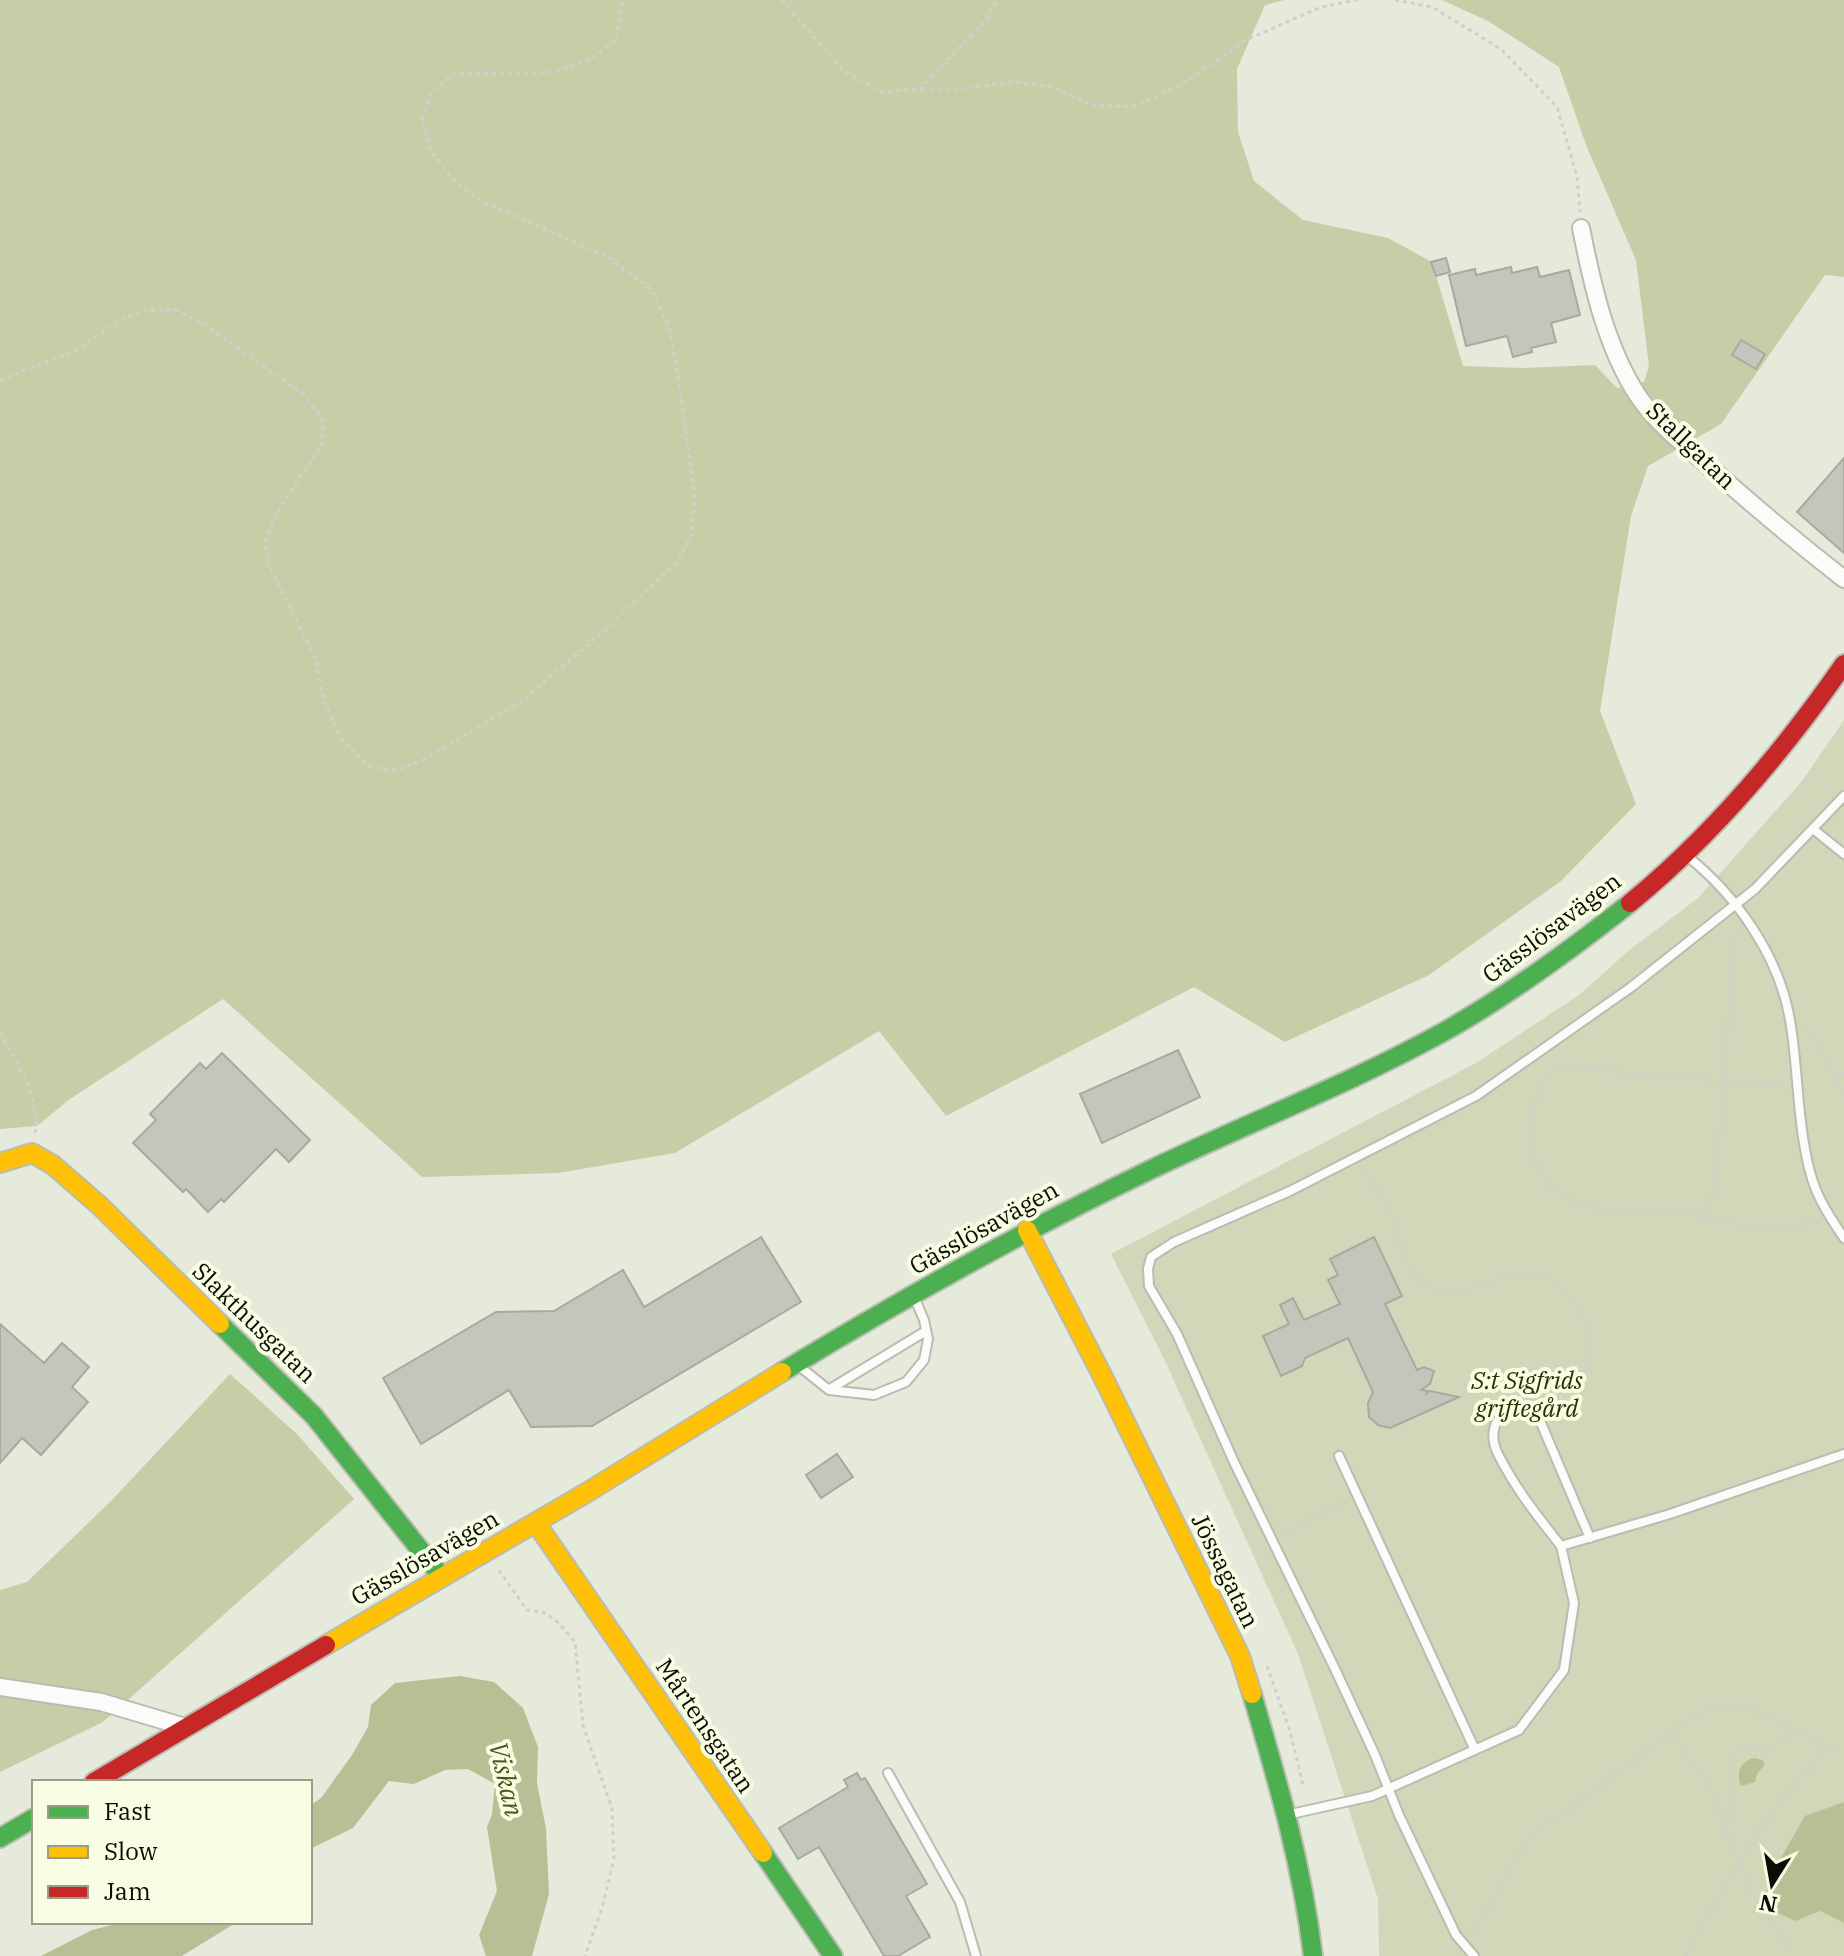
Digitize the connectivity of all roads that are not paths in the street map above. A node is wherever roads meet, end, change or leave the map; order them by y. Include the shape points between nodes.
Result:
1 (1581, 228) road end
2 (1844, 579) edge
3 (1844, 664) edge
4 (1844, 796) edge
5 (1813, 829) junction
6 (1683, 853) junction
7 (1844, 854) edge
8 (1733, 905) junction
9 (0, 1163) edge
10 (1027, 1230) junction
11 (1844, 1238) edge
12 (913, 1294) junction
13 (926, 1331) junction
14 (797, 1364) junction
15 (829, 1390) junction
16 (1844, 1454) edge
17 (1339, 1456) dead end
18 (536, 1523) junction
19 (1590, 1538) junction
20 (1561, 1546) junction
21 (441, 1576) junction
22 (0, 1687) edge
23 (185, 1727) junction
24 (1475, 1750) junction
25 (888, 1773) dead end
26 (97, 1780) edge
27 (1389, 1789) junction
28 (1288, 1815) junction
29 (32, 1819) edge
30 (0, 1838) edge
31 (833, 1956) edge
32 (976, 1956) edge
33 (1313, 1956) edge
34 (1474, 1956) edge

1 - 2 street, Stallgatan via 1604,317 1639,396 1665,429
3 - 6 street, Gässlösavägen via 1770,765
4 - 5 lane
5 - 7 lane
5 - 8 lane
6 - 8 lane
6 - 10 street, Gässlösavägen via 1615,915 1483,1009 1376,1068
8 - 11 lane via 1763,941 1777,972 1790,1019 1805,1147 1815,1187
8 - 27 lane via 1630,988 1476,1096 1151,1257 1149,1286 1177,1334
9 - 21 street, Slakthusgatan via 32,1153 100,1206 314,1416
10 - 12 street, Gässlösavägen
10 - 28 street, Jössagatan via 1240,1656
12 - 13 lane
12 - 14 street, Gässlösavägen
13 - 15 lane
13 - 15 lane via 924,1360 906,1382 874,1395
14 - 15 lane
14 - 18 street, Gässlösavägen
16 - 19 lane
17 - 24 lane
18 - 21 street, Gässlösavägen
18 - 31 street, Mårtensgatan
19 - 20 lane
19 - 20 lane via 1541,1423 1517,1410 1501,1415 1493,1439 1523,1497
20 - 24 lane via 1574,1603 1564,1670 1519,1730
21 - 23 street, Gässlösavägen
22 - 23 street via 101,1702
23 - 26 street, Gässlösavägen
24 - 27 lane
25 - 32 lane via 960,1902
27 - 28 lane
27 - 34 lane via 1456,1935
28 - 33 street, Jössagatan
29 - 30 street

